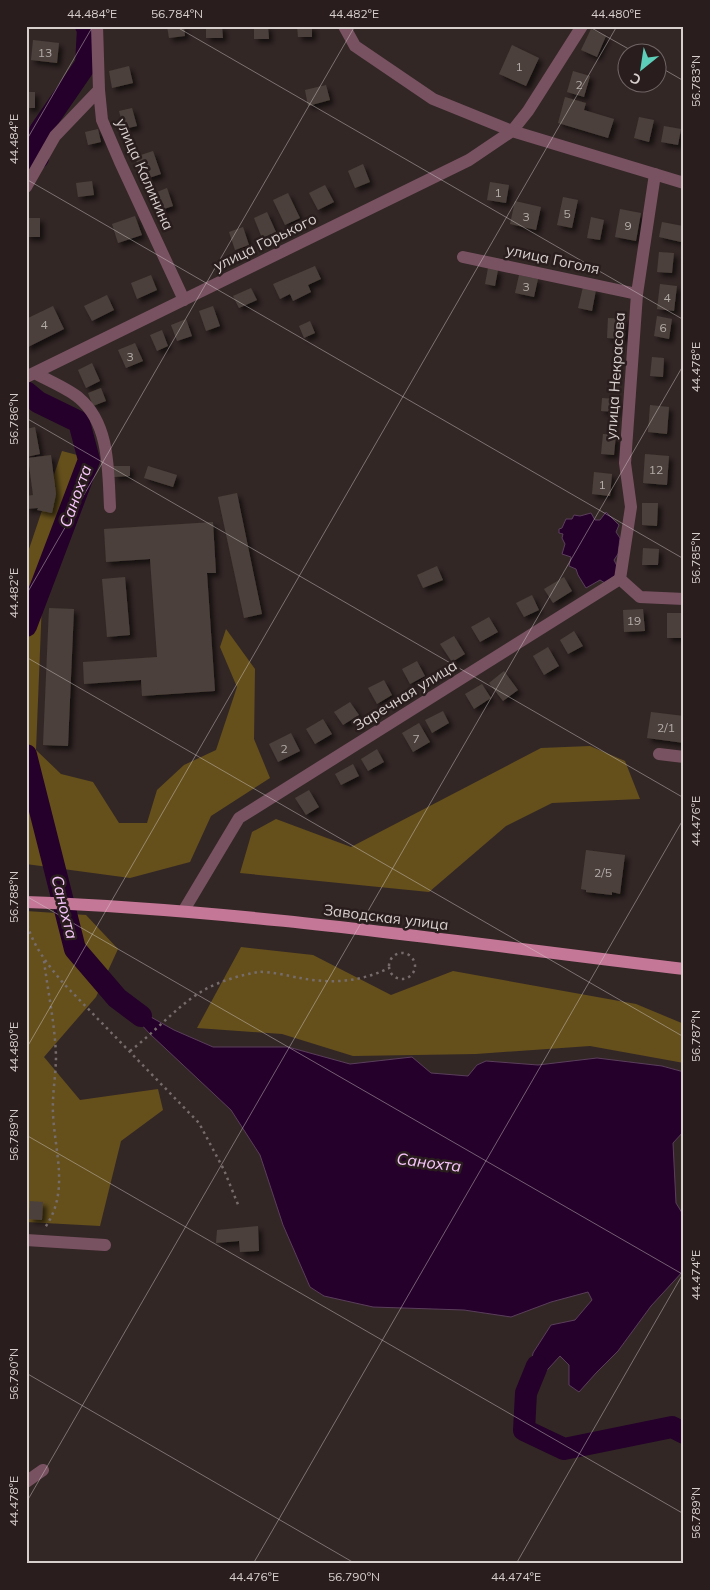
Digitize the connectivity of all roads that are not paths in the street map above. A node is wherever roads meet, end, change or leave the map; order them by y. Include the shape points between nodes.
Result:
1 (97, 26) edge
2 (344, 26) edge
3 (582, 26) edge
4 (99, 90) junction
5 (512, 132) junction
6 (655, 174) junction
7 (684, 183) edge
8 (26, 187) edge
9 (463, 256) dead end
10 (637, 294) junction
11 (184, 300) junction
12 (29, 375) edge
13 (110, 507) dead end
14 (620, 580) junction
15 (684, 599) edge
16 (658, 754) dead end
17 (684, 757) edge
18 (29, 902) edge
19 (184, 910) junction
20 (684, 969) edge
21 (31, 1240) edge
22 (104, 1245) dead end
23 (43, 1470) dead end
24 (26, 1482) edge

1 - 4 street, улица Калинина
2 - 5 street via 355,46 433,99
3 - 5 street, улица Горького
4 - 8 street via 55,136
4 - 11 street, улица Калинина via 102,120
5 - 6 street
5 - 11 street, улица Горького via 469,160
6 - 7 street
6 - 10 street, улица Некрасова
9 - 10 street, улица Гоголя
10 - 14 street, улица Некрасова via 625,463 630,506
11 - 12 street, улица Горького
12 - 13 street via 79,397 94,414 106,448
14 - 15 street via 640,597
14 - 19 street, Заречная улица via 239,818
16 - 17 street
18 - 19 main road, Заводская улица
19 - 20 main road, Заводская улица
21 - 22 street
23 - 24 street

